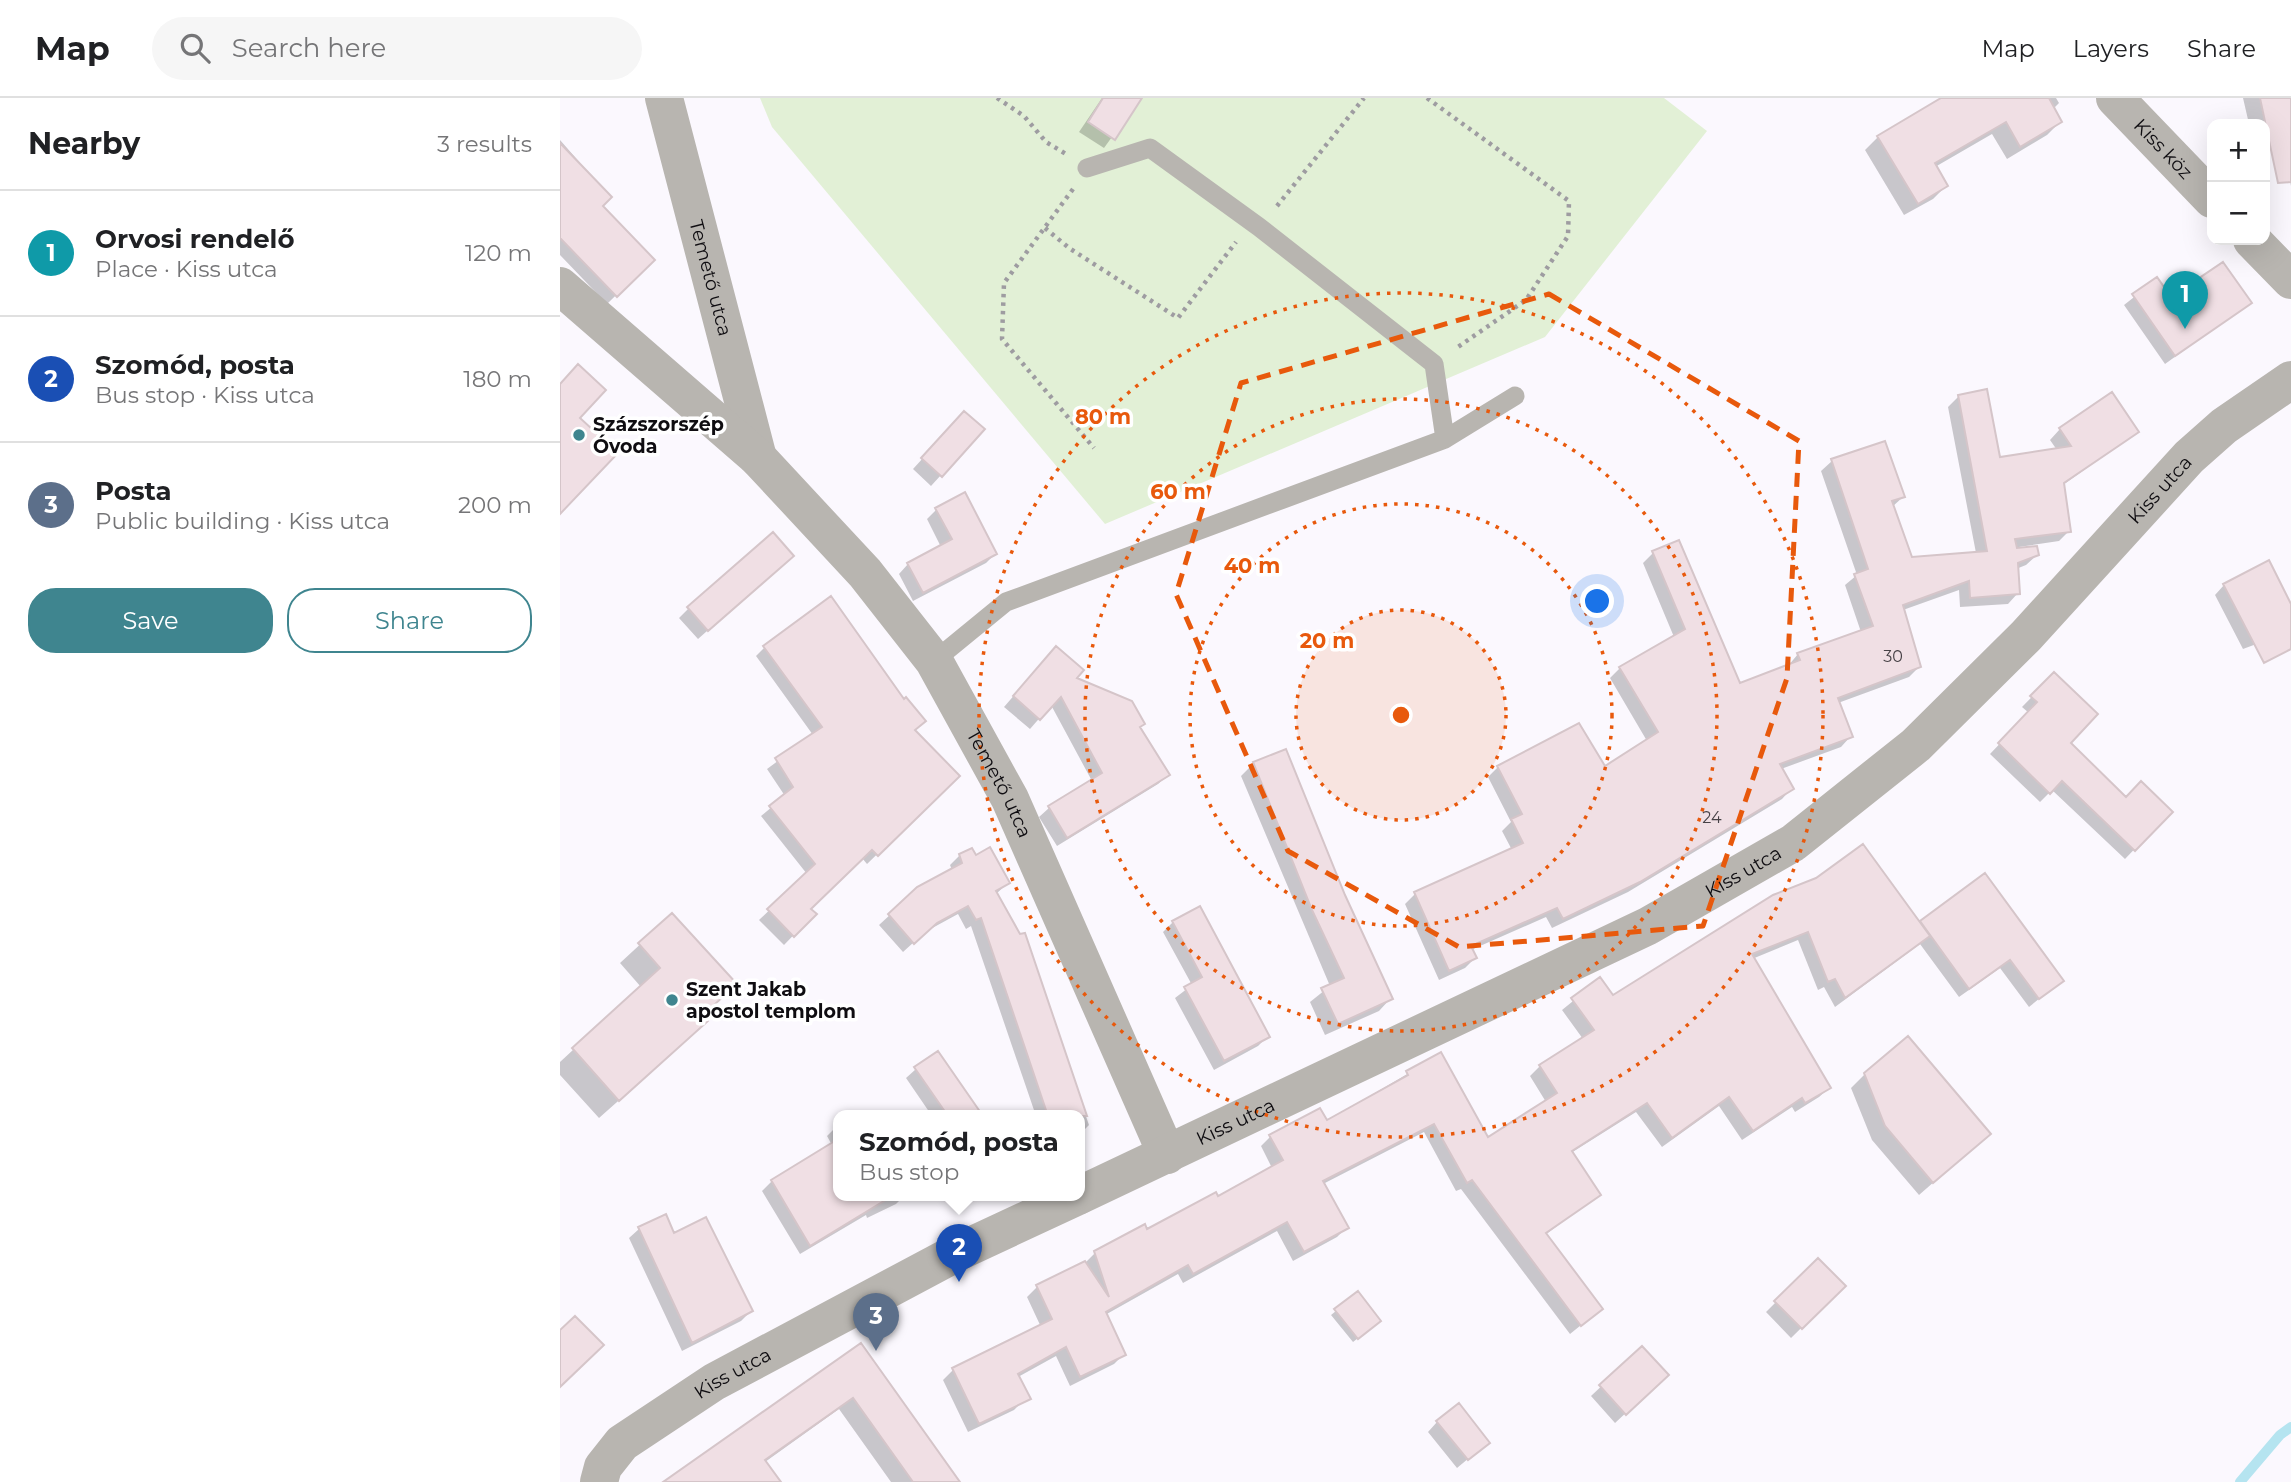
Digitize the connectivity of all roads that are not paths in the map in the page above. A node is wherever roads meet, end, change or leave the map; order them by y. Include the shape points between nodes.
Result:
1 (664, 98) edge
2 (2115, 98) edge
3 (1087, 168) road end
4 (2207, 194) edge
5 (2257, 245) edge
6 (2291, 280) edge
7 (560, 286) edge
8 (2291, 380) edge
9 (1515, 396) dead end
10 (1445, 439) junction
11 (758, 458) junction
12 (933, 661) junction
13 (1167, 1154) junction
14 (1085, 1193) edge
15 (1068, 1201) edge
16 (599, 1482) edge

1 - 11 street, Temető utca
2 - 4 street, Kiss köz
3 - 10 lane via 1150,148 1255,225 1434,364
5 - 6 street
7 - 11 street, Temető utca
8 - 13 street, Kiss utca via 2224,426 2189,457 2026,636 1916,745 1793,843 1648,926
9 - 10 lane
10 - 12 lane via 1006,603
11 - 12 street, Temető utca via 865,573
12 - 13 street, Temető utca via 1010,799
13 - 14 street, Kiss utca
15 - 16 street, Kiss utca via 960,1251 714,1382 622,1443 603,1467

